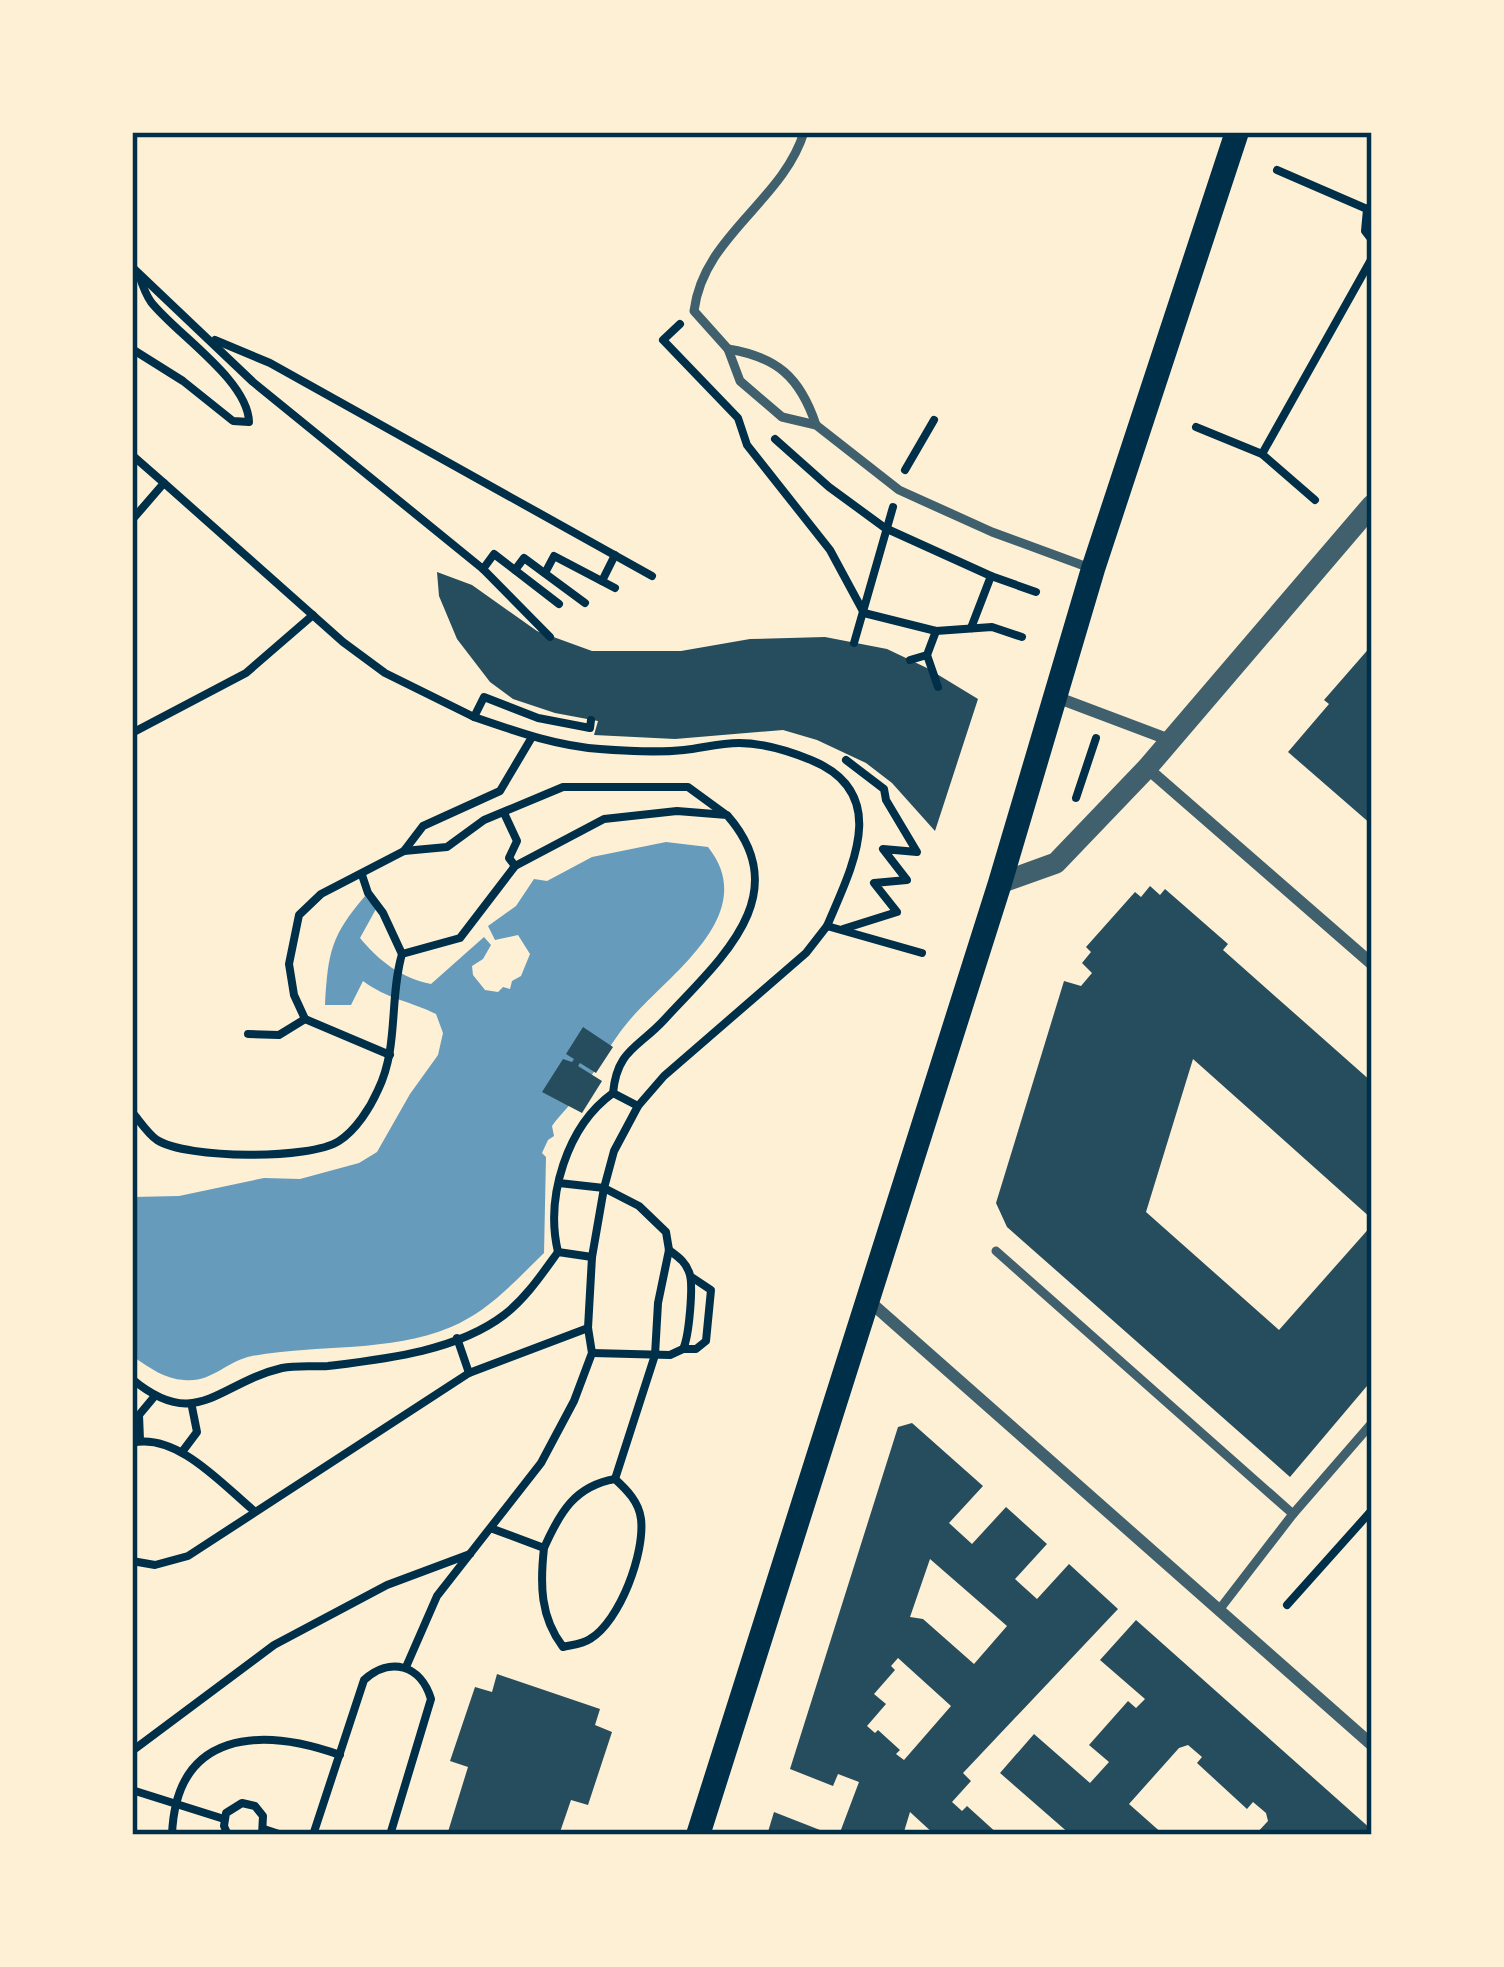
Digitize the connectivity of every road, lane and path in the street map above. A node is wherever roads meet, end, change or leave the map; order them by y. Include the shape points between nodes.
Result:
1 (804, 132) edge
2 (1237, 132) edge
3 (1277, 170) dead end
4 (1370, 207) edge
5 (1372, 240) edge
6 (1372, 259) edge
7 (135, 270) edge
8 (694, 310) junction
9 (208, 337) junction
10 (132, 349) edge
11 (728, 349) junction
12 (738, 418) junction
13 (750, 423) dead end
14 (816, 424) junction
15 (1196, 427) dead end
16 (763, 428) dead end
17 (132, 454) edge
18 (1262, 454) junction
19 (164, 483) junction
20 (1315, 500) dead end
21 (1372, 505) edge
22 (132, 520) edge
23 (615, 555) junction
24 (483, 569) junction
25 (1094, 569) junction
26 (515, 570) junction
27 (545, 573) junction
28 (652, 576) dead end
29 (991, 576) junction
30 (602, 581) junction
31 (615, 588) dead end
32 (1036, 592) dead end
33 (585, 603) dead end
34 (559, 604) dead end
35 (863, 613) junction
36 (313, 616) junction
37 (971, 628) junction
38 (936, 631) junction
39 (550, 637) dead end
40 (1022, 637) dead end
41 (854, 643) dead end
42 (927, 655) junction
43 (910, 660) dead end
44 (938, 687) dead end
45 (1055, 696) junction
46 (474, 717) junction
47 (591, 720) dead end
48 (1099, 732) dead end
49 (132, 734) edge
50 (532, 737) junction
51 (1171, 740) junction
52 (1147, 768) junction
53 (837, 772) junction
54 (505, 813) junction
55 (727, 815) junction
56 (1070, 818) dead end
57 (404, 851) junction
58 (515, 866) junction
59 (362, 874) junction
60 (1000, 883) junction
61 (827, 926) junction
62 (842, 930) junction
63 (922, 953) dead end
64 (402, 954) junction
65 (1372, 964) edge
66 (305, 1019) junction
67 (248, 1034) dead end
68 (390, 1055) junction
69 (613, 1093) junction
70 (638, 1106) junction
71 (132, 1112) edge
72 (559, 1183) junction
73 (604, 1188) junction
74 (669, 1250) junction
75 (996, 1251) dead end
76 (558, 1252) junction
77 (592, 1257) junction
78 (692, 1278) junction
79 (868, 1301) junction
80 (588, 1328) junction
81 (457, 1338) junction
82 (683, 1349) junction
83 (592, 1353) junction
84 (655, 1355) junction
85 (469, 1373) junction
86 (132, 1379) edge
87 (154, 1397) junction
88 (192, 1406) junction
89 (1372, 1423) edge
90 (136, 1442) edge
91 (182, 1452) junction
92 (615, 1479) junction
93 (254, 1510) junction
94 (1372, 1510) edge
95 (1293, 1514) junction
96 (493, 1529) junction
97 (544, 1548) junction
98 (471, 1553) junction
99 (132, 1561) edge
100 (1287, 1605) dead end
101 (1220, 1610) junction
102 (406, 1666) junction
103 (1372, 1744) edge
104 (132, 1751) edge
105 (340, 1755) junction
106 (132, 1790) edge
107 (176, 1804) junction
108 (224, 1819) junction
109 (263, 1832) edge
110 (172, 1835) edge
111 (227, 1835) edge
112 (282, 1835) edge
113 (313, 1835) edge
114 (390, 1835) edge
115 (698, 1835) edge

1 - 8 lane via 788,170 709,262
2 - 25 main road
3 - 4 path
4 - 5 path via 1365,231
6 - 18 path
7 - 9 path
7 - 10 path via 151,302 249,409 249,422 233,422
8 - 11 lane
8 - 12 path via 663,340
9 - 23 path via 270,363
9 - 24 path
11 - 14 lane via 740,381 782,418
11 - 14 lane via 764,355 805,392
12 - 13 path
12 - 35 path via 747,445 830,550
14 - 25 lane via 898,490
15 - 18 path
16 - 29 path via 885,528
17 - 19 path
18 - 20 path
19 - 22 path
19 - 36 path
21 - 51 street
23 - 28 path
23 - 30 path
24 - 26 path via 494,554
24 - 39 path
25 - 45 main road
26 - 27 path via 524,557
26 - 34 path
27 - 30 path via 554,556
27 - 33 path
29 - 32 path
29 - 37 path
30 - 31 path
35 - 38 path
35 - 41 path
36 - 46 path via 385,673
36 - 49 path via 246,673
37 - 38 path
37 - 40 path
38 - 42 path
42 - 43 path
42 - 44 path
45 - 51 street
45 - 60 main road
46 - 47 path via 484,697 538,718 590,728
46 - 50 path
48 - 56 path
50 - 53 path via 657,751 745,737
50 - 57 path via 500,791 423,826
51 - 52 street
52 - 60 street via 1056,862
52 - 65 street
53 - 61 path via 854,793 860,830
53 - 62 path via 848,757 884,789 917,852 883,849 908,880 874,884 897,912
54 - 55 path via 563,787 624,786 688,787
54 - 57 path via 447,847
54 - 58 path via 517,841 509,858
55 - 58 path via 604,819
55 - 69 path via 756,874 752,903 729,952 622,1057
57 - 59 path
58 - 64 path via 460,938
59 - 64 path
59 - 66 path via 298,915 289,964
60 - 79 main road
61 - 62 path
61 - 70 path
62 - 63 path
64 - 68 path
66 - 67 path via 279,1035
66 - 68 path
68 - 71 path via 360,1120 336,1143 253,1156 199,1152 157,1140
69 - 70 path
69 - 72 path via 591,1109
70 - 73 path
72 - 73 path
72 - 76 path
73 - 74 path via 654,1217
73 - 77 path
74 - 78 path
74 - 84 path
75 - 95 lane
76 - 77 path
76 - 81 path via 503,1316
77 - 80 path
78 - 82 path
78 - 82 path via 711,1290 706,1341
79 - 101 street
79 - 115 main road
80 - 83 path
80 - 85 path
81 - 85 path
81 - 88 path via 393,1358 284,1368
82 - 84 path
83 - 84 path
83 - 96 path via 541,1463
84 - 92 path
85 - 93 path
86 - 87 path
87 - 88 path
87 - 90 path via 139,1415
88 - 91 path via 197,1432
89 - 95 lane
90 - 91 path
91 - 93 path
92 - 97 path via 575,1495
92 - 97 path via 641,1518 638,1545 619,1606 589,1641 563,1647 547,1626
93 - 99 path via 188,1556 155,1565
94 - 100 path
95 - 101 lane
96 - 97 path
96 - 98 path
98 - 102 path via 437,1596
98 - 104 path via 387,1585 274,1645
101 - 103 street
102 - 105 path via 364,1680
102 - 114 path via 430,1699
105 - 107 path via 286,1738 232,1743 194,1769
105 - 113 path
106 - 107 path
107 - 108 path
107 - 110 path
108 - 109 path via 236,1804 249,1803 263,1816
108 - 111 path
109 - 112 path

